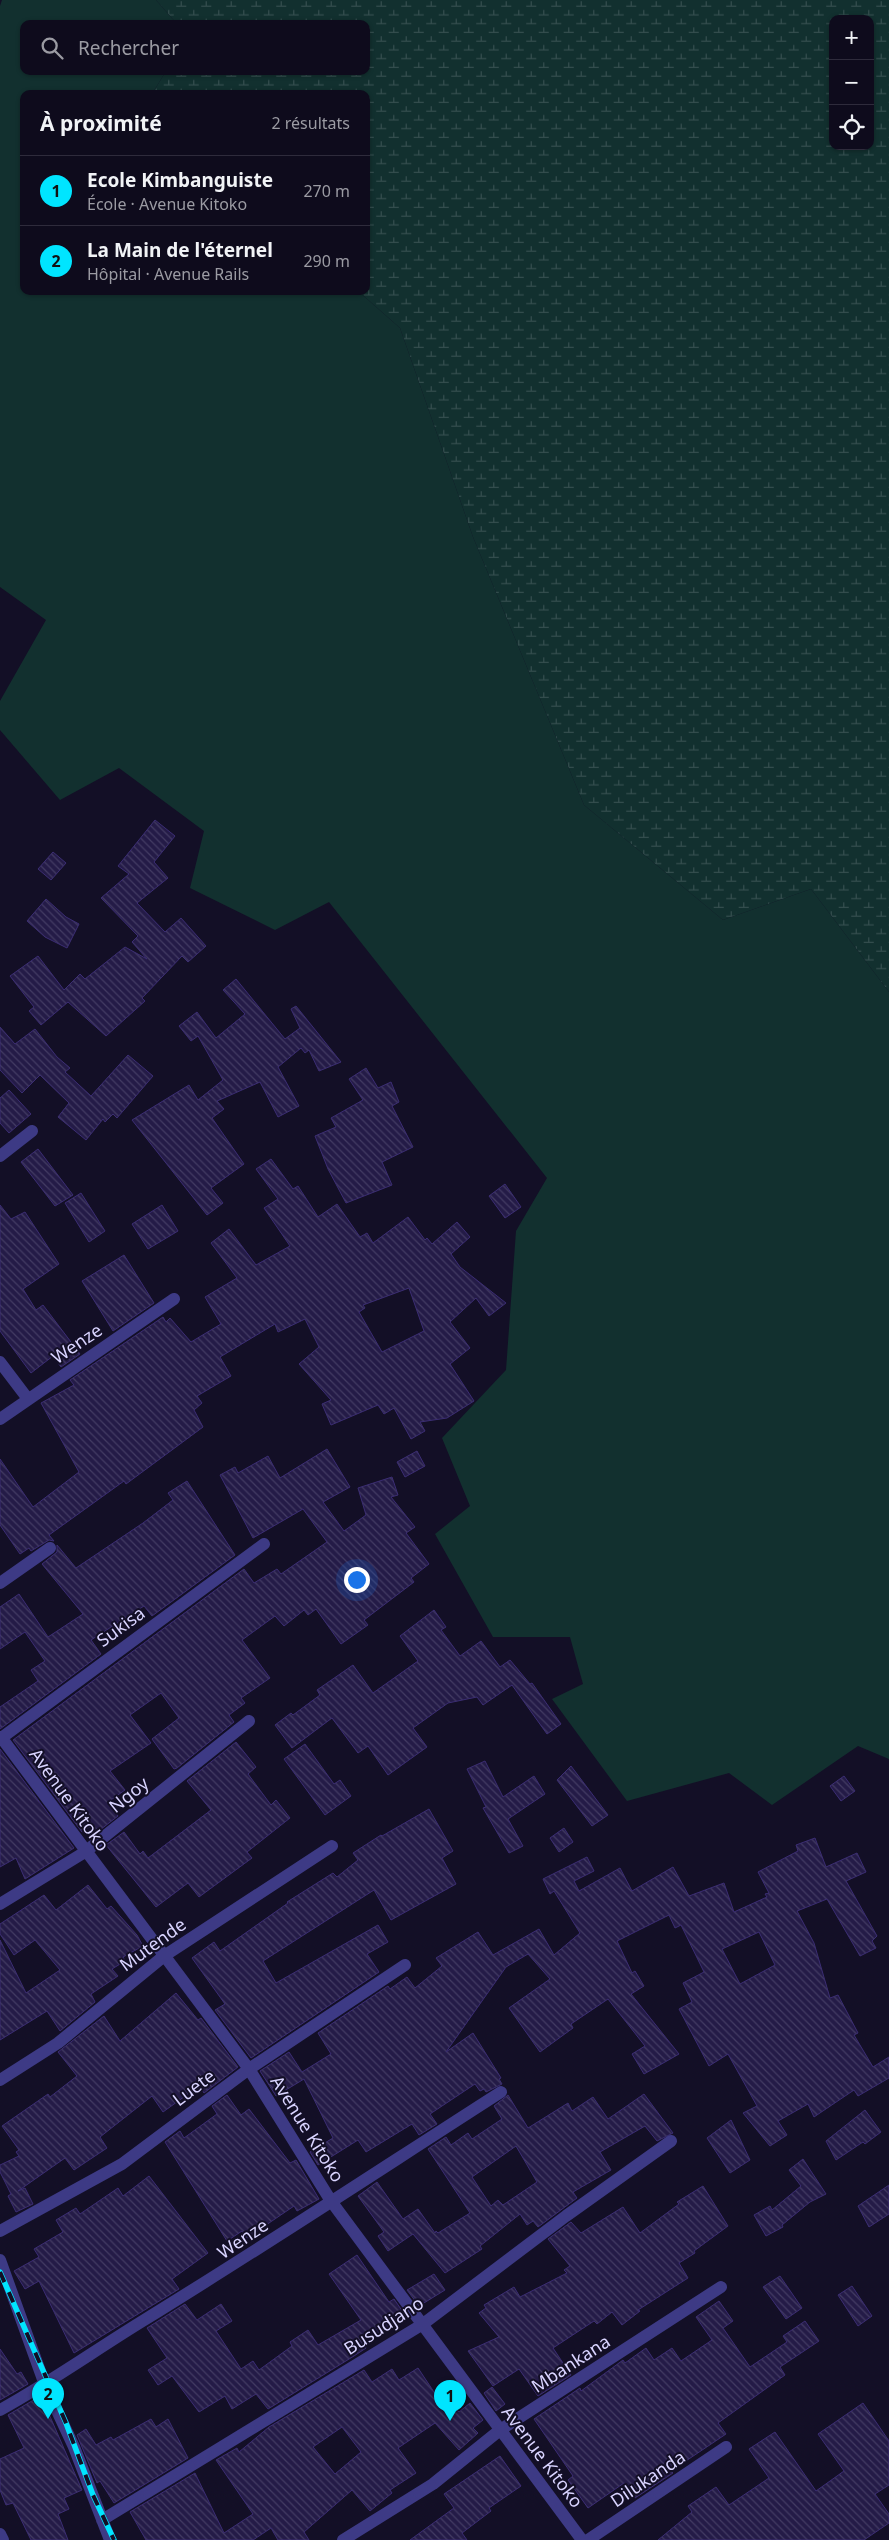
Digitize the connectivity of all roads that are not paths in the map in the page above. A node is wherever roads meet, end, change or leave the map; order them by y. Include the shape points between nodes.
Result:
1 (32, 1131) dead end
2 (0, 1156) edge
3 (174, 1299) dead end
4 (0, 1362) edge
5 (28, 1398) junction
6 (0, 1419) edge
7 (264, 1544) dead end
8 (50, 1548) dead end
9 (0, 1584) edge
10 (249, 1721) dead end
11 (1, 1738) edge
12 (332, 1846) dead end
13 (85, 1852) junction
14 (0, 1904) edge
15 (164, 1956) junction
16 (405, 1965) dead end
17 (249, 2069) junction
18 (0, 2080) edge
19 (501, 2092) dead end
20 (671, 2142) dead end
21 (331, 2201) junction
22 (0, 2231) edge
23 (0, 2260) edge
24 (721, 2287) dead end
25 (423, 2324) junction
26 (45, 2385) junction
27 (0, 2410) edge
28 (500, 2430) junction
29 (726, 2447) dead end
30 (102, 2520) junction
31 (0, 2534) edge
32 (3, 2540) edge
33 (110, 2540) edge
34 (343, 2540) edge
35 (582, 2540) edge
36 (588, 2540) edge

1 - 2 street
3 - 5 street, Wenze
4 - 5 street
5 - 6 street, Wenze
7 - 11 street, Sukisa
8 - 9 street
10 - 13 street, Ngoy
11 - 13 street, Avenue Kitoko
12 - 15 street, Mutende
13 - 14 street, Ngoy
13 - 15 street, Avenue Kitoko
15 - 17 street, Avenue Kitoko
15 - 18 street, Mutende via 58,2043
16 - 17 street, Luete
17 - 21 street, Avenue Kitoko
17 - 22 street, Luete via 122,2164
19 - 21 street, Wenze
20 - 25 street, Busudjano
21 - 25 street, Avenue Kitoko
21 - 26 street, Wenze
23 - 26 street
24 - 28 street, Mbankana
25 - 28 street, Avenue Kitoko
25 - 30 street, Busudjano
26 - 27 street, Wenze
26 - 30 street via 74,2447
28 - 34 street, Mbankana via 433,2484
28 - 35 street, Avenue Kitoko
29 - 36 street, Dilukanda
30 - 33 street
31 - 32 street

